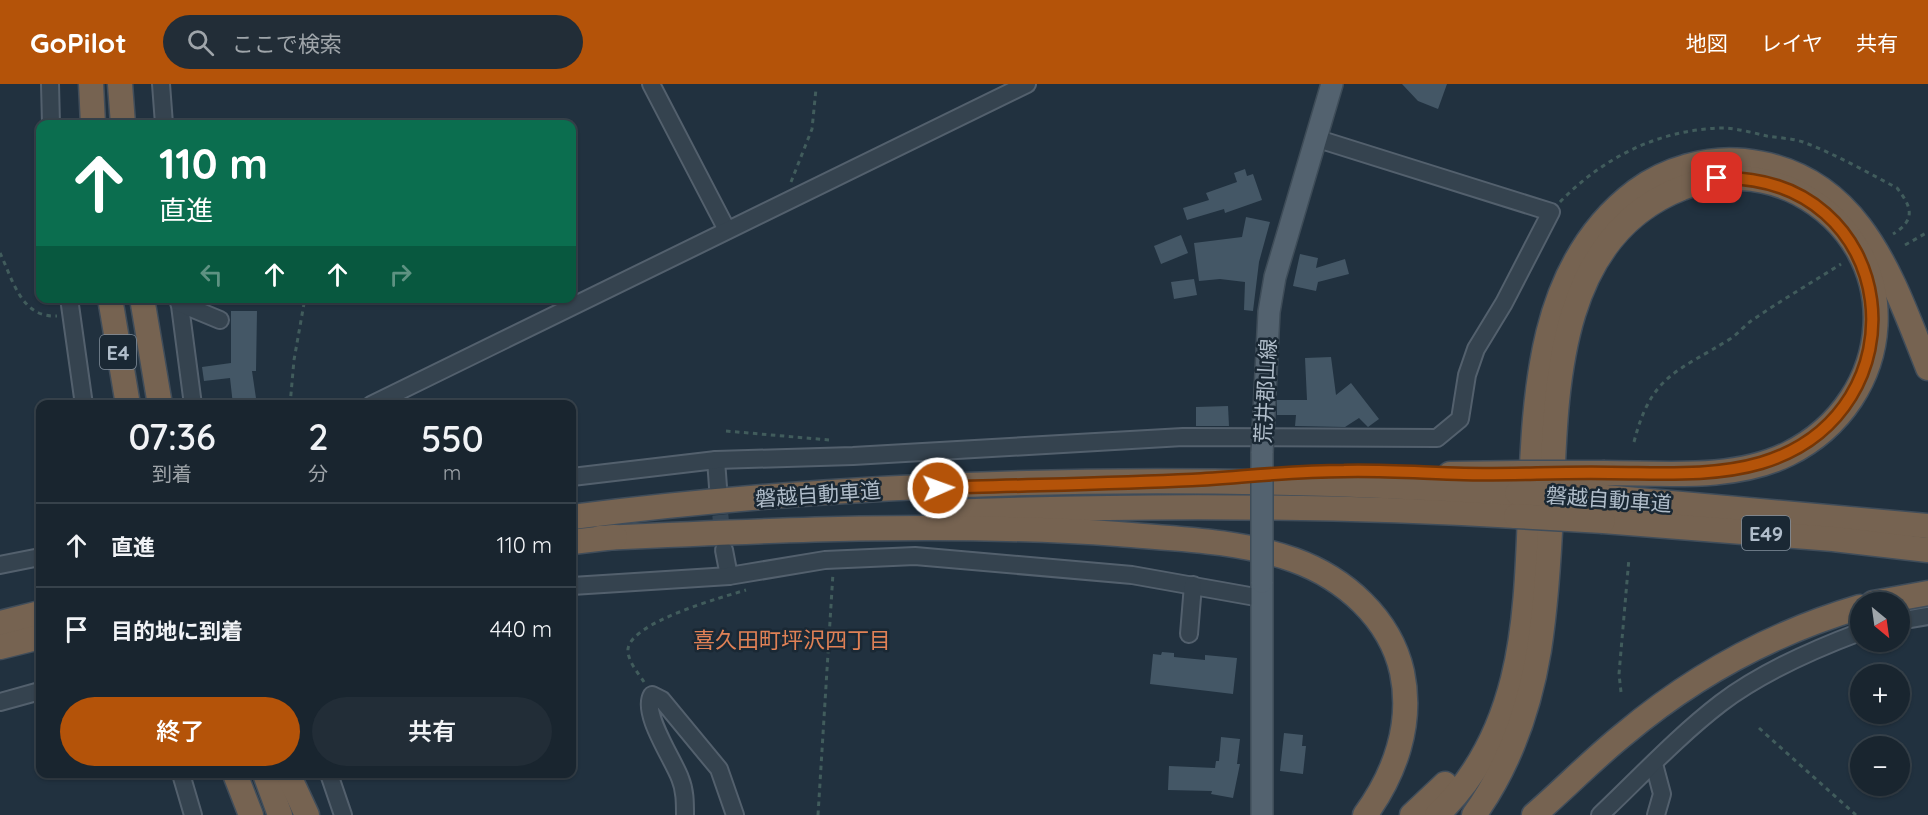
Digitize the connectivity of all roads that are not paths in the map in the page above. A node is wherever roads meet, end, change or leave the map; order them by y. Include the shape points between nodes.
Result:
1 (50, 84) edge
2 (90, 84) edge
3 (120, 84) edge
4 (161, 84) edge
5 (651, 84) edge
6 (1027, 84) edge
7 (1332, 84) edge
8 (51, 120) edge
9 (93, 120) edge
10 (123, 120) edge
11 (164, 120) edge
12 (1315, 138) junction
13 (727, 230) junction
14 (111, 303) edge
15 (143, 303) edge
16 (179, 303) edge
17 (183, 303) edge
18 (70, 306) edge
19 (220, 320) dead end
20 (1928, 368) edge
21 (83, 400) edge
22 (127, 400) edge
23 (160, 400) edge
24 (192, 400) edge
25 (381, 400) edge
26 (1262, 445) junction
27 (716, 460) junction
28 (576, 477) edge
29 (718, 487) tunnel mouth
30 (1518, 494) junction
31 (1604, 509) junction
32 (576, 518) edge
33 (1928, 526) edge
34 (600, 538) junction
35 (576, 541) edge
36 (724, 550) tunnel mouth
37 (1928, 550) edge
38 (36, 558) edge
39 (0, 565) edge
40 (729, 576) junction
41 (1193, 585) junction
42 (576, 586) edge
43 (1261, 590) junction
44 (1928, 593) edge
45 (1910, 596) edge
46 (1526, 601) junction
47 (1850, 610) edge
48 (36, 614) edge
49 (1928, 616) edge
50 (1910, 619) edge
51 (0, 623) edge
52 (1189, 634) dead end
53 (1850, 636) edge
54 (36, 638) edge
55 (0, 647) edge
56 (36, 692) edge
57 (1677, 694) junction
58 (0, 702) edge
59 (1654, 764) junction
60 (182, 778) edge
61 (237, 778) edge
62 (266, 778) edge
63 (290, 778) edge
64 (330, 778) edge
65 (193, 815) edge
66 (251, 815) edge
67 (280, 815) edge
68 (308, 815) edge
69 (343, 815) edge
70 (685, 815) edge
71 (735, 815) edge
72 (1263, 815) edge
73 (1365, 815) edge
74 (1412, 815) edge
75 (1437, 815) edge
76 (1474, 815) edge
77 (1534, 815) edge
78 (1556, 815) edge
79 (1600, 815) edge
80 (1656, 815) edge

1 - 8 street
2 - 9 highway
3 - 10 highway
4 - 11 street
5 - 13 street
6 - 13 street
7 - 12 main road, 荒井郡山線
12 - 26 main road, 荒井郡山線 via 1270,300
12 - 26 street via 1551,212 1476,349 1460,419 1449,430 1437,438
13 - 25 street
14 - 22 highway, E4
15 - 23 highway, E4
16 - 24 street
17 - 19 street
18 - 21 street
20 - 46 highway via 1893,282 1865,231 1828,193 1807,178 1761,163 1712,161 1666,174 1642,187 1621,202 1585,245 1549,324 1535,419
26 - 27 street via 1183,437
26 - 43 main road, 荒井郡山線, bridge
27 - 28 street
27 - 29 street
30 - 31 highway, 磐越自動車道 / E49, bridge
30 - 32 highway, 磐越自動車道 via 1343,471 891,489
30 - 34 highway, 磐越自動車道 / E49 via 1343,509 1055,508 844,516
30 - 76 highway, bridge via 1605,472 1737,469 1786,455 1809,442 1844,411 1856,395 1869,363 1875,307 1855,246 1829,215 1797,192 1758,180 1717,178 1671,192 1634,217 1618,232 1592,270 1566,335 1558,378 1549,560 1533,681 1510,754
31 - 33 highway, 磐越自動車道 / E49
31 - 37 highway, 磐越自動車道 / E49
34 - 35 highway, 磐越自動車道 / E49
34 - 73 highway via 973,527 1064,530 1237,545 1294,560 1352,592 1381,624 1400,662 1404,728 1390,774
36 - 40 street
38 - 39 street
40 - 41 street via 834,560 915,556 1067,568
40 - 42 street
41 - 43 street
41 - 52 street
43 - 72 main road, 荒井郡山線
44 - 45 highway
46 - 74 highway via 1510,664 1485,728 1462,764
46 - 75 highway via 1514,676 1496,733 1468,781
47 - 57 highway via 1779,635
48 - 51 highway
49 - 50 street
53 - 59 street via 1756,680 1721,703
54 - 55 highway
56 - 58 street
57 - 77 highway via 1624,734
57 - 78 highway via 1627,737
59 - 79 street
59 - 80 street via 1662,794
60 - 65 street
61 - 66 highway
62 - 67 highway
63 - 68 highway
64 - 69 street
70 - 71 street via 684,790 656,730 649,700 652,695 662,700 719,769

